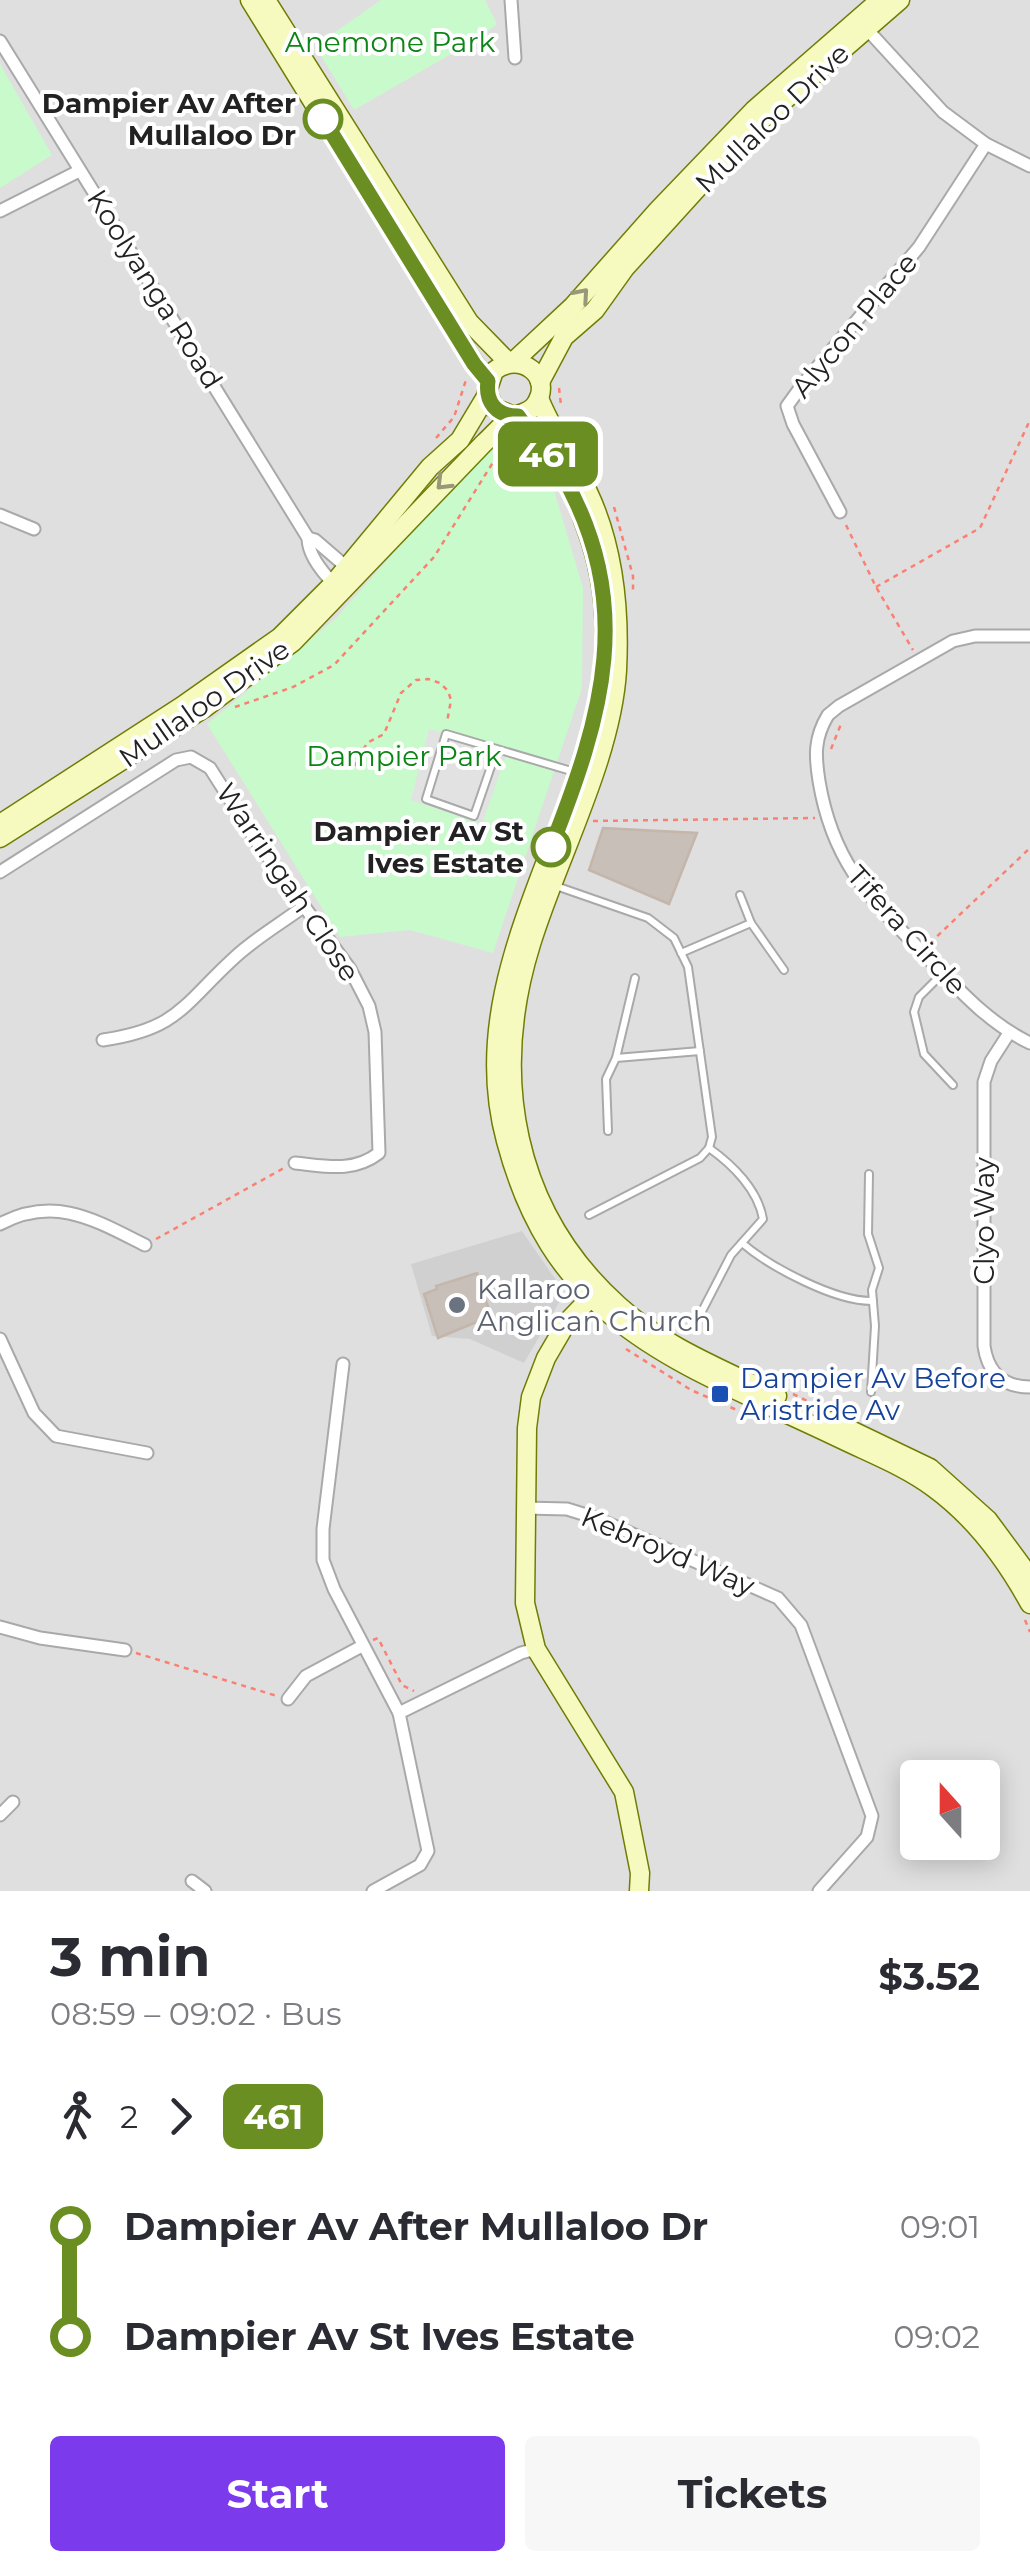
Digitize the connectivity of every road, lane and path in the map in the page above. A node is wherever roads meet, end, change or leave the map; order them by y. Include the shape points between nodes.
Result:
1 (250, 0) edge
2 (266, 0) edge
3 (511, 0) edge
4 (880, 0) edge
5 (900, 0) edge
6 (862, 24) junction
7 (0, 41) edge
8 (515, 58) dead end
9 (986, 144) junction
10 (1030, 166) edge
11 (79, 171) junction
12 (0, 211) edge
13 (511, 363) junction
14 (466, 373) dead end
15 (488, 388) junction
16 (539, 390) junction
17 (516, 416) junction
18 (1030, 420) edge
19 (432, 443) dead end
20 (840, 512) joint
21 (0, 516) edge
22 (34, 529) dead end
23 (308, 538) junction
24 (352, 572) junction
25 (876, 587) junction
26 (338, 588) junction
27 (1030, 636) edge
28 (919, 660) junction
29 (843, 718) dead end
30 (446, 734) junction
31 (497, 748) junction
32 (829, 754) dead end
33 (324, 764) dead end
34 (579, 774) junction
35 (827, 818) junction
36 (582, 821) dead end
37 (0, 824) edge
38 (0, 838) edge
39 (1030, 848) edge
40 (0, 872) edge
41 (554, 884) junction
42 (740, 895) dead end
43 (302, 907) junction
44 (751, 923) junction
45 (922, 952) junction
46 (681, 953) junction
47 (784, 970) dead end
48 (943, 973) junction
49 (635, 978) dead end
50 (1009, 1033) junction
51 (103, 1040) dead end
52 (1030, 1042) edge
53 (700, 1051) junction
54 (616, 1058) junction
55 (953, 1085) dead end
56 (608, 1130) dead end
57 (709, 1148) junction
58 (295, 1163) joint
59 (870, 1174) dead end
60 (589, 1215) dead end
61 (0, 1224) edge
62 (742, 1243) junction
63 (146, 1245) joint
64 (595, 1292) junction
65 (873, 1301) junction
66 (699, 1317) dead end
67 (0, 1338) edge
68 (622, 1346) dead end
69 (343, 1364) dead end
70 (1030, 1387) edge
71 (871, 1392) dead end
72 (744, 1414) dead end
73 (147, 1453) dead end
74 (525, 1508) junction
75 (1030, 1577) edge
76 (1027, 1610) edge
77 (0, 1627) edge
78 (1030, 1632) edge
79 (362, 1646) junction
80 (536, 1649) junction
81 (125, 1650) joint
82 (423, 1690) dead end
83 (288, 1699) joint
84 (400, 1713) junction
85 (13, 1802) dead end
86 (0, 1816) edge
87 (192, 1881) dead end
88 (381, 1889) edge
89 (205, 1891) edge
90 (638, 1891) edge
91 (820, 1891) edge

1 - 15 main road
2 - 13 main road via 468,322
3 - 8 street
4 - 6 main road, Mullaloo Drive
5 - 6 main road, Mullaloo Drive
6 - 9 street via 944,112
13 -> 6 main road, Mullaloo Drive via 573,306 754,110
6 - 16 main road, Mullaloo Drive via 757,124 564,337
7 - 11 street, Koolyanga Road
9 - 10 street
9 - 20 street, Alycon Place via 919,248 787,406
11 - 12 street
11 - 23 street, Koolyanga Road
13 - 15 main road via 496,369
13 - 16 main road via 530,368
14 - 19 path via 454,417
15 - 17 main road via 497,410
15 - 24 main road, Mullaloo Drive via 460,440 430,467
16 - 17 main road via 529,411
16 - 41 main road via 605,533 617,626 610,718
17 -> 24 main road, Mullaloo Drive
17 - 34 main road via 560,471 599,568 604,676
18 - 25 path via 980,528
20 - 25 path
21 - 22 street
23 - 24 street, Koolyanga Road
23 - 26 street, Koolyanga Road
24 - 26 main road, Mullaloo Drive
25 - 28 path
26 - 37 main road, Mullaloo Drive via 266,648
26 - 38 main road, Mullaloo Drive via 293,642 254,673
27 - 28 street, Tifera Circle via 964,638
28 - 35 street, Tifera Circle via 840,706 821,728 815,752
29 - 32 path
30 - 31 lane
30 - 31 lane via 426,799 474,816
30 - 33 path via 448,690 420,679 410,683 384,734 367,743 355,765
31 - 34 lane
34 - 64 main road via 515,949 496,1058 500,1116 524,1196 558,1258
35 - 36 path
35 - 45 street, Tifera Circle via 856,880
39 - 45 path
40 - 43 street, Warringah Close via 176,760 191,757 210,768
41 - 46 lane via 648,918 674,938
41 - 64 main road via 515,1001 509,1068 514,1122 532,1181
42 - 44 lane
43 - 51 street via 162,1024
43 - 58 street, Warringah Close via 350,969 368,1006 380,1130 379,1153 366,1164
44 - 46 lane
44 - 47 lane
45 - 48 street, Tifera Circle
46 - 53 lane
48 - 50 street, Tifera Circle
48 - 55 lane via 914,1012 924,1054
49 - 54 lane
50 - 52 street, Tifera Circle
50 - 70 street, Clyo Way via 984,1082 984,1346 998,1378
53 - 54 lane
53 - 57 lane
54 - 56 lane via 606,1079
57 - 60 lane
57 - 62 lane via 760,1199 763,1219
58 - 63 path
59 - 65 lane via 868,1234 880,1268
61 - 63 street via 48,1209 85,1215
62 - 65 lane via 759,1258 854,1302
62 - 66 lane
64 - 74 main road via 557,1339 531,1398
64 - 75 main road via 672,1343 930,1468 988,1520
64 - 76 main road via 651,1347 934,1488 991,1544
65 - 71 lane
67 - 73 street via 34,1412 56,1436
68 - 72 path
69 - 79 street via 323,1560
74 - 80 main road via 524,1604
74 - 91 street, Kebroyd Way via 566,1508 596,1518 778,1598 801,1624 872,1816 867,1838
76 - 78 path
77 - 81 street
79 - 82 path via 378,1638 402,1684
79 - 83 street via 306,1676
79 - 84 street
80 - 84 street
80 - 90 main road via 624,1792
81 - 83 path
84 - 88 street via 428,1851 420,1864
85 - 86 street
87 - 89 street

